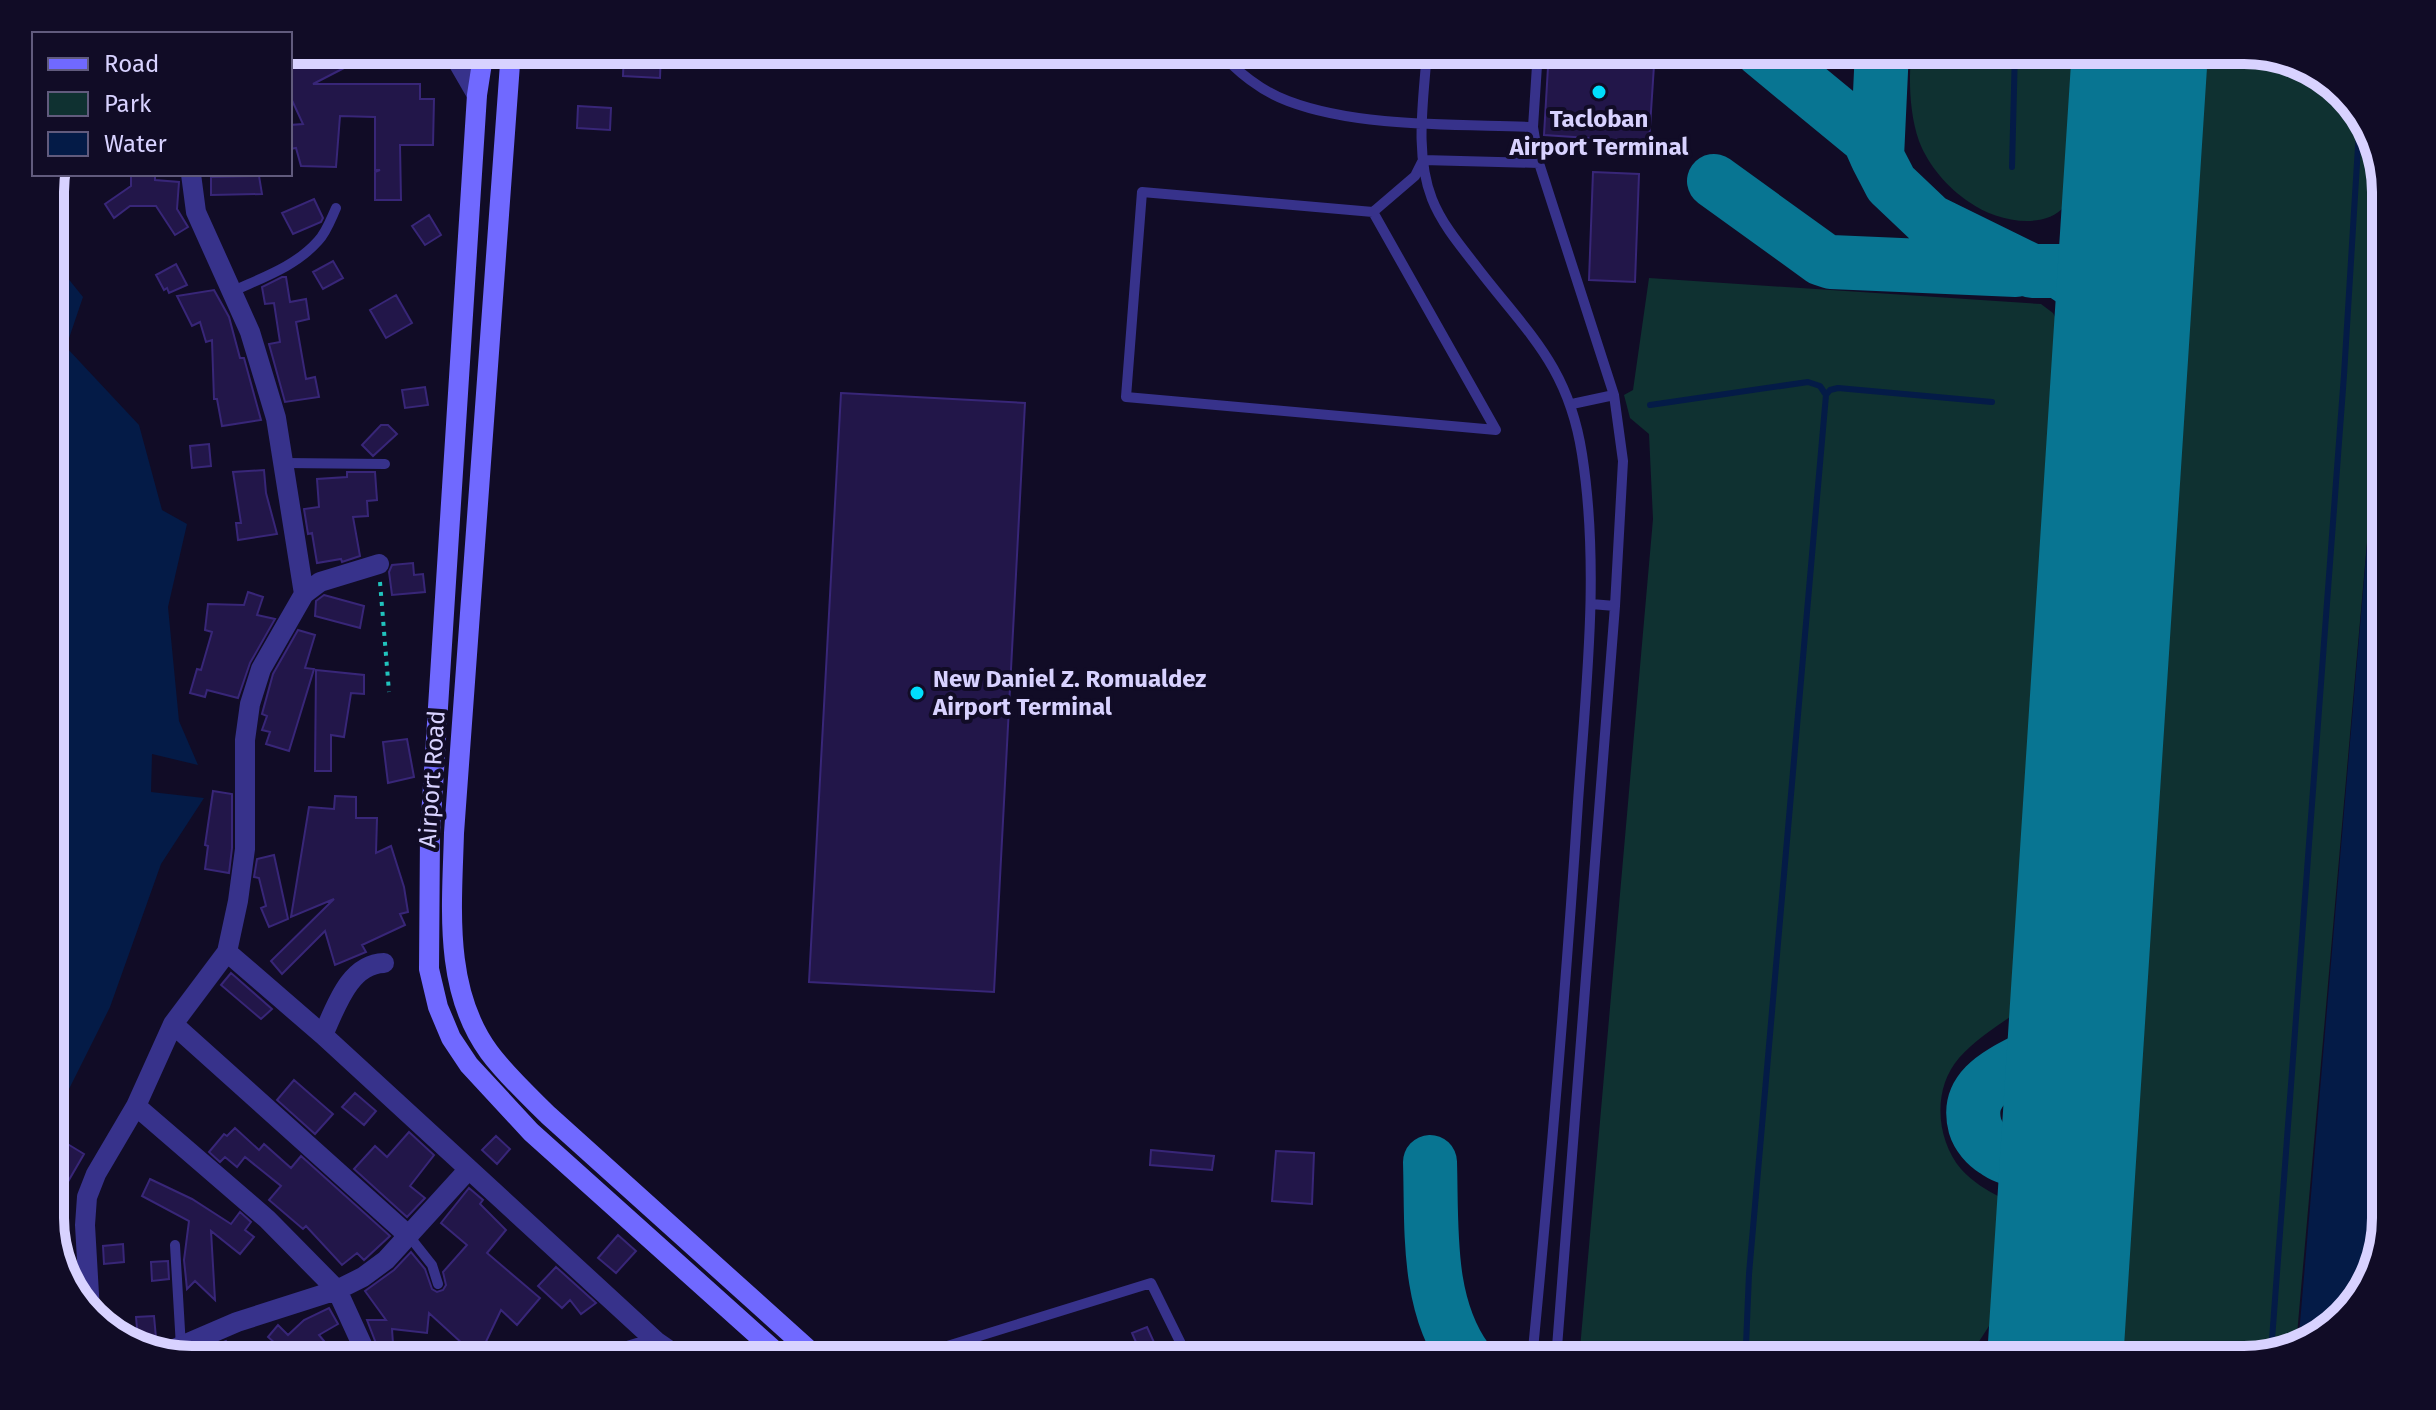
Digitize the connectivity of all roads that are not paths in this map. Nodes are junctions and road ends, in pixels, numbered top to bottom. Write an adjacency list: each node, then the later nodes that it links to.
1 (459, 64): 7 (street)
2 (482, 64): 7 (main road, Airport Road)
3 (510, 64): 8 (main road, Airport Road)
4 (1231, 64): 9 (lane)
5 (1426, 64): 9 (lane)
6 (1535, 64): 10 (lane)
7 (477, 95): 8 (main road); 35 (main road, Airport Road)
8 (506, 97): 33 (main road, Airport Road)
9 (1423, 123): 10 (lane); 11 (lane)
10 (1533, 127): 12 (lane)
11 (1423, 160): 12 (lane); 15 (lane); 18 (lane)
12 (1539, 163): 17 (lane)
13 (191, 176): 16 (street)
14 (336, 208): 16 (lane)
15 (1373, 212): 15 (lane)
16 (231, 292): 19 (street)
17 (1614, 395): 18 (lane); 24 (lane)
18 (1572, 404): 23 (lane)
19 (285, 463): 20 (lane); 22 (street)
20 (385, 464)
21 (379, 564): 22 (street)
22 (304, 594): 25 (street)
23 (1591, 604): 24 (lane); 28 (lane)
24 (1615, 606): 30 (lane)
25 (227, 952): 27 (street); 29 (street)
26 (384, 963): 29 (street)
27 (173, 1024): 31 (street); 34 (street)
28 (1563, 1034): 30 (lane); 52 (lane)
29 (323, 1035): 32 (street)
30 (1582, 1036): 53 (lane)
31 (136, 1106): 38 (street); 39 (street)
32 (468, 1170): 34 (street); 41 (street)
33 (668, 1222): 35 (main road); 40 (main road, Airport Road)
34 (409, 1236): 37 (lane); 38 (street)
35 (651, 1240): 47 (main road, Airport Road)
36 (175, 1245): 42 (lane)
37 (438, 1284)
38 (337, 1290): 43 (street); 44 (street)
39 (89, 1293)
40 (797, 1338): 48 (main road); 49 (main road, Airport Road)
41 (657, 1342): 45 (street); 46 (street)
42 (173, 1345)
43 (183, 1345)
44 (363, 1346)
45 (644, 1346)
46 (663, 1346)
47 (770, 1346)
48 (791, 1346)
49 (805, 1346)
50 (947, 1346): 51 (lane)
51 (1182, 1346)
52 (1533, 1346)
53 (1557, 1346)

